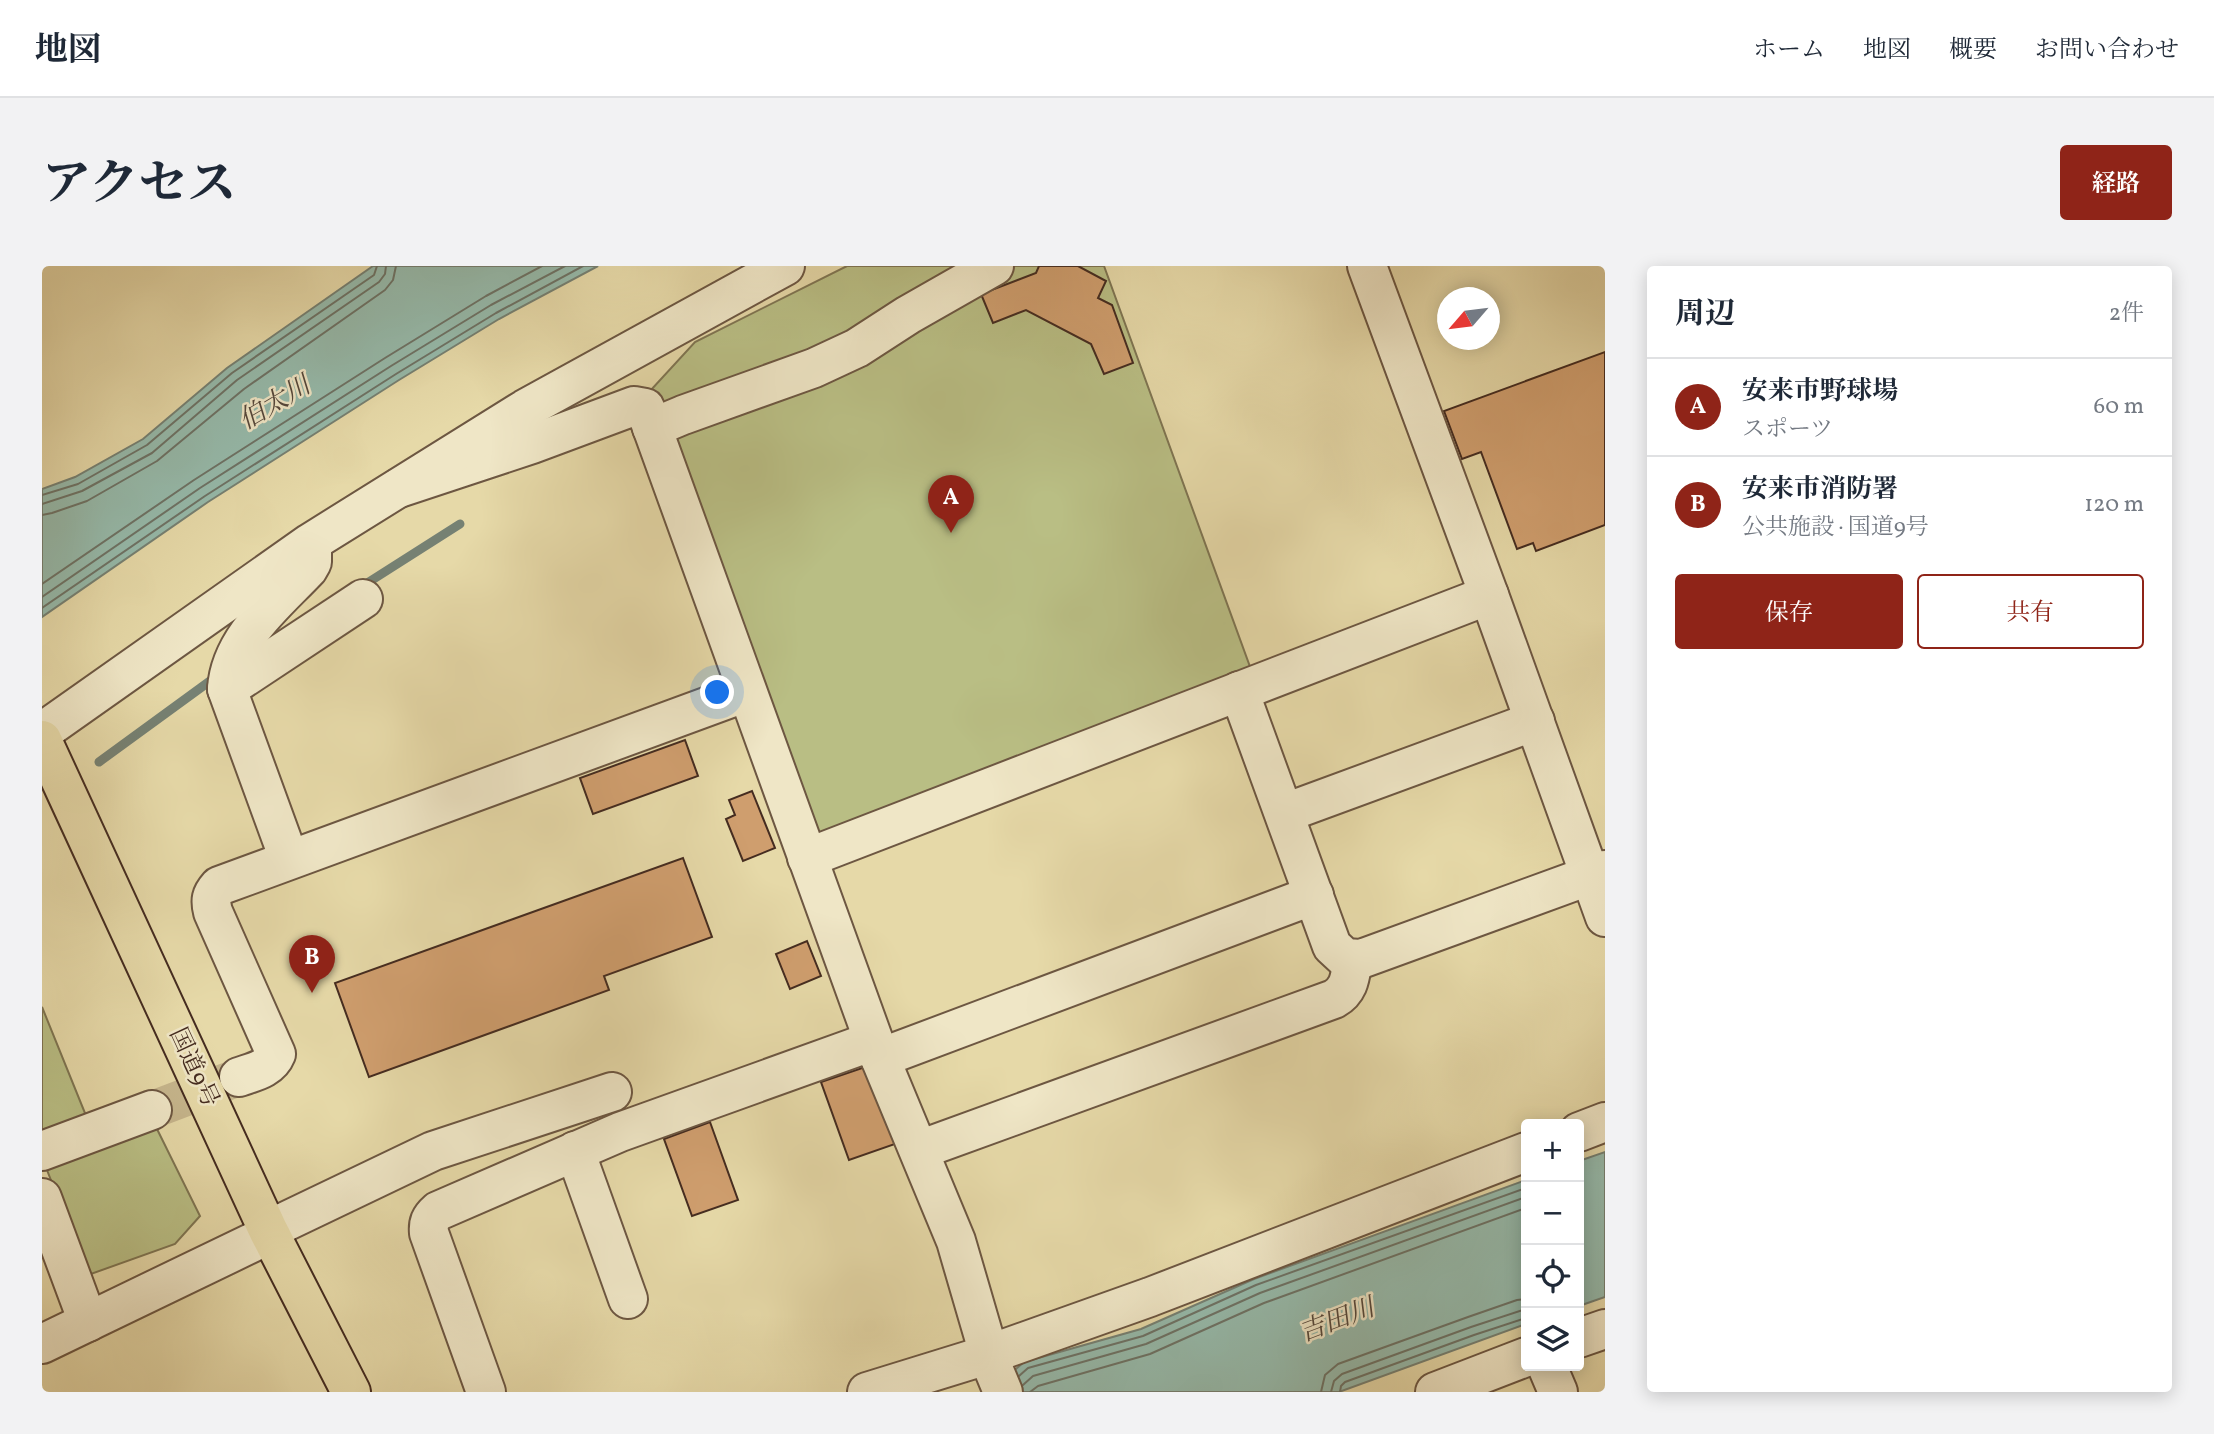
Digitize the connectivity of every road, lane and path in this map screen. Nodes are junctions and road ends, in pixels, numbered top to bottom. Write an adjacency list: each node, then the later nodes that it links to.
1 (785, 266): 5 (street)
2 (995, 266): 4 (street)
3 (1367, 266): 7 (street)
4 (652, 428): 5 (street); 11 (street)
5 (399, 488): 6 (street)
6 (310, 543): 9 (street); 13 (street)
7 (1489, 595): 10 (street); 12 (street)
8 (363, 599): 9 (street)
9 (227, 689): 17 (street)
10 (1239, 691): 15 (street); 16 (street)
11 (747, 692): 16 (street); 17 (street)
12 (1535, 721): 15 (street); 18 (street)
13 (42, 732)
14 (42, 740): 33 (highway, 国道9号)
15 (1285, 813): 19 (street)
16 (807, 858): 22 (street)
17 (289, 859): 23 (street)
18 (1597, 873): 20 (street); 21 (street)
19 (1314, 895): 21 (street); 22 (street)
20 (1605, 916)
21 (1353, 960): 28 (street)
22 (876, 1049): 28 (street); 30 (street)
23 (239, 1077)
24 (614, 1098): 33 (street)
25 (152, 1110): 29 (street)
26 (1605, 1122): 27 (street)
27 (1584, 1130)
28 (919, 1150): 40 (street)
29 (42, 1151)
30 (575, 1151): 34 (street); 43 (street)
31 (1521, 1154): 40 (street)
32 (42, 1198): 35 (street)
33 (271, 1236): 35 (street); 42 (highway, 国道9号)
34 (628, 1299)
35 (88, 1322): 38 (street)
36 (1605, 1329): 37 (street)
37 (1584, 1336)
38 (42, 1345)
39 (1521, 1359): 45 (street)
40 (995, 1371): 44 (street)
41 (1549, 1371): 46 (street)
42 (351, 1392)
43 (486, 1392)
44 (867, 1392)
45 (1435, 1392)
46 (1558, 1392)

